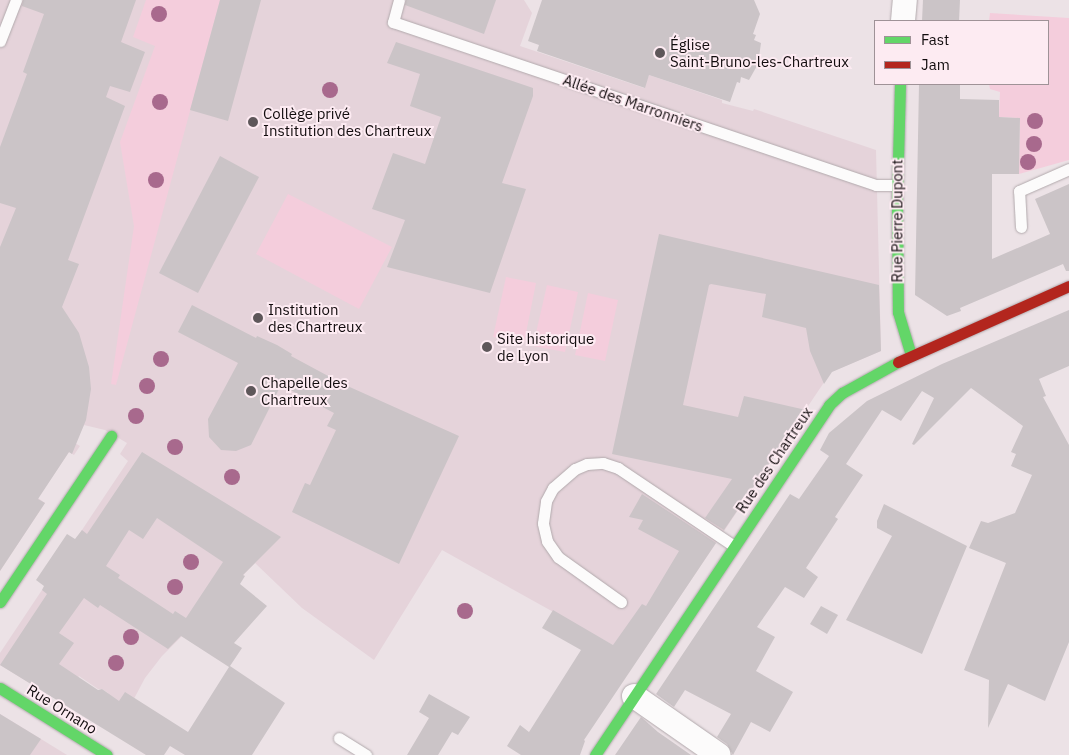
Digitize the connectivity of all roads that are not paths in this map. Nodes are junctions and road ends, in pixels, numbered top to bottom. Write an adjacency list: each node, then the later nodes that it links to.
1 (16, 0): 5 (lane)
2 (399, 0): 8 (lane, Allée des Marronniers)
3 (905, 0): 4 (street)
4 (903, 20)
5 (0, 41)
6 (900, 85): 8 (street, Rue Pierre Dupont)
7 (1069, 169): 9 (lane)
8 (897, 185): 11 (street, Rue Pierre Dupont)
9 (1021, 227)
10 (1069, 286): 11 (street, Rue des Chartreux)
11 (911, 355): 13 (street, Rue des Chartreux)
12 (111, 436): 14 (street)
13 (734, 546): 15 (lane); 17 (street, Rue des Chartreux)
14 (0, 602)
15 (621, 602)
16 (0, 688): 19 (street, Rue Ornano)
17 (634, 696): 21 (street, Rue des Chartreux); 22 (street)
18 (339, 738): 20 (lane)
19 (108, 755)
20 (366, 755)
21 (594, 755)
22 (719, 755)

